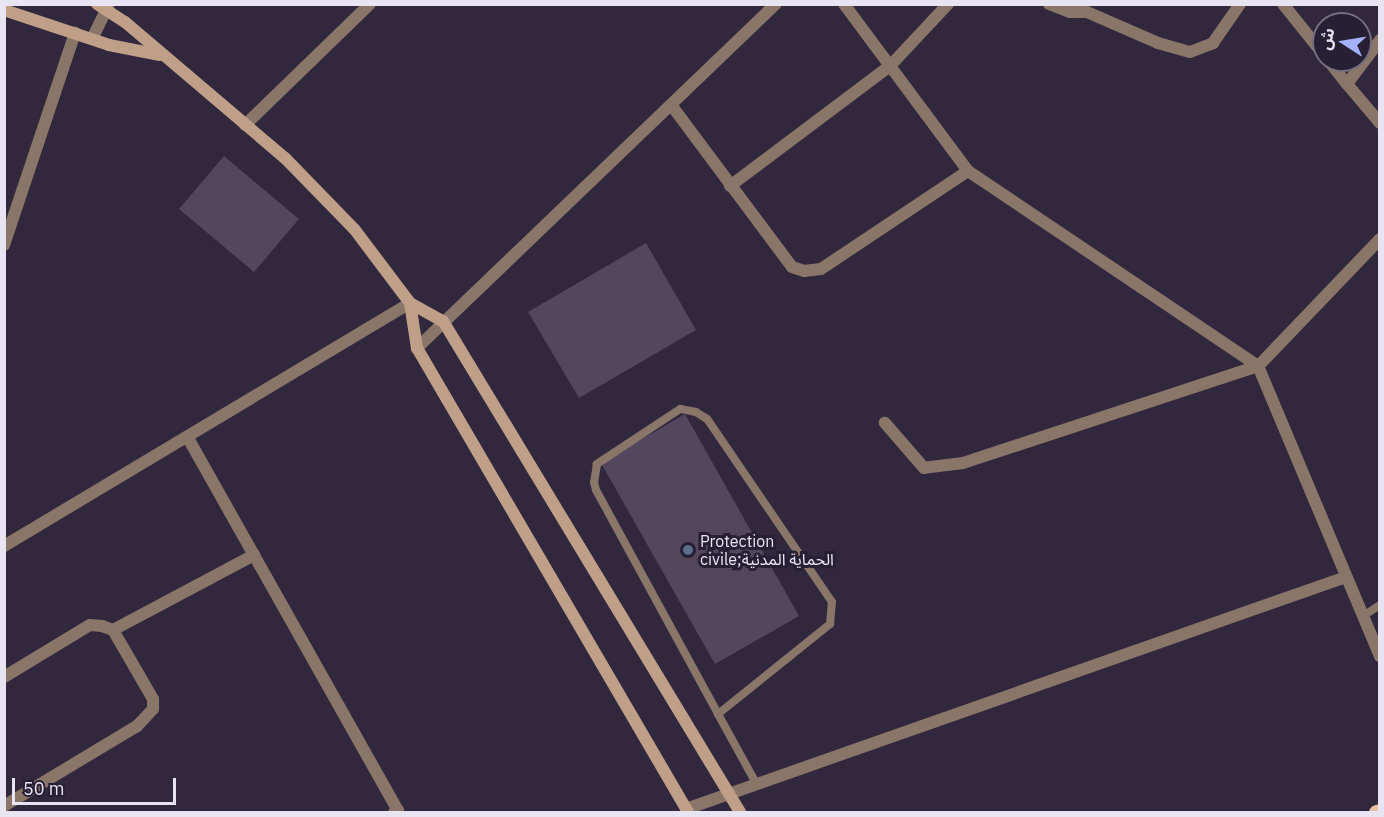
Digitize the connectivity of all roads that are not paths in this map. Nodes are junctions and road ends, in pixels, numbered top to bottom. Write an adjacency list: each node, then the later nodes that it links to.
1 (370, 4): 20 (street)
2 (776, 4): 18 (street)
3 (844, 4): 15 (street)
4 (948, 4): 15 (street)
5 (1049, 4): 6 (street)
6 (1240, 4)
7 (1283, 4): 12 (street)
8 (104, 6): 11 (street); 14 (street)
9 (4, 10): 10 (street)
10 (75, 33): 11 (street); 24 (street)
11 (92, 39): 14 (street)
12 (1312, 40)
13 (1380, 40): 17 (street)
14 (160, 55): 20 (street)
15 (890, 66): 21 (street); 22 (street)
16 (1338, 72): 17 (street)
17 (1347, 84): 19 (street)
18 (672, 106): 22 (street); 26 (street)
19 (1380, 123)
20 (245, 125): 25 (street)
21 (968, 171): 22 (street); 28 (street)
22 (730, 186)
23 (1380, 239): 28 (street)
24 (4, 245)
25 (410, 303): 26 (street); 27 (street); 30 (street)
26 (443, 321): 27 (street); 41 (street)
27 (417, 348): 43 (street)
28 (1258, 366): 29 (street); 33 (street)
29 (885, 423)
30 (188, 438): 31 (street); 32 (street)
31 (4, 546)
32 (254, 555): 36 (street); 44 (street)
33 (1346, 577): 35 (street); 40 (street)
34 (1380, 604): 35 (lane)
35 (1363, 616): 37 (street)
36 (113, 630): 38 (street); 42 (street)
37 (1380, 656)
38 (4, 677)
39 (718, 714): 39 (lane); 40 (lane)
40 (756, 783): 41 (street)
41 (729, 793): 43 (street); 45 (street)
42 (4, 806)
43 (687, 811)
44 (394, 813)
45 (740, 813)

